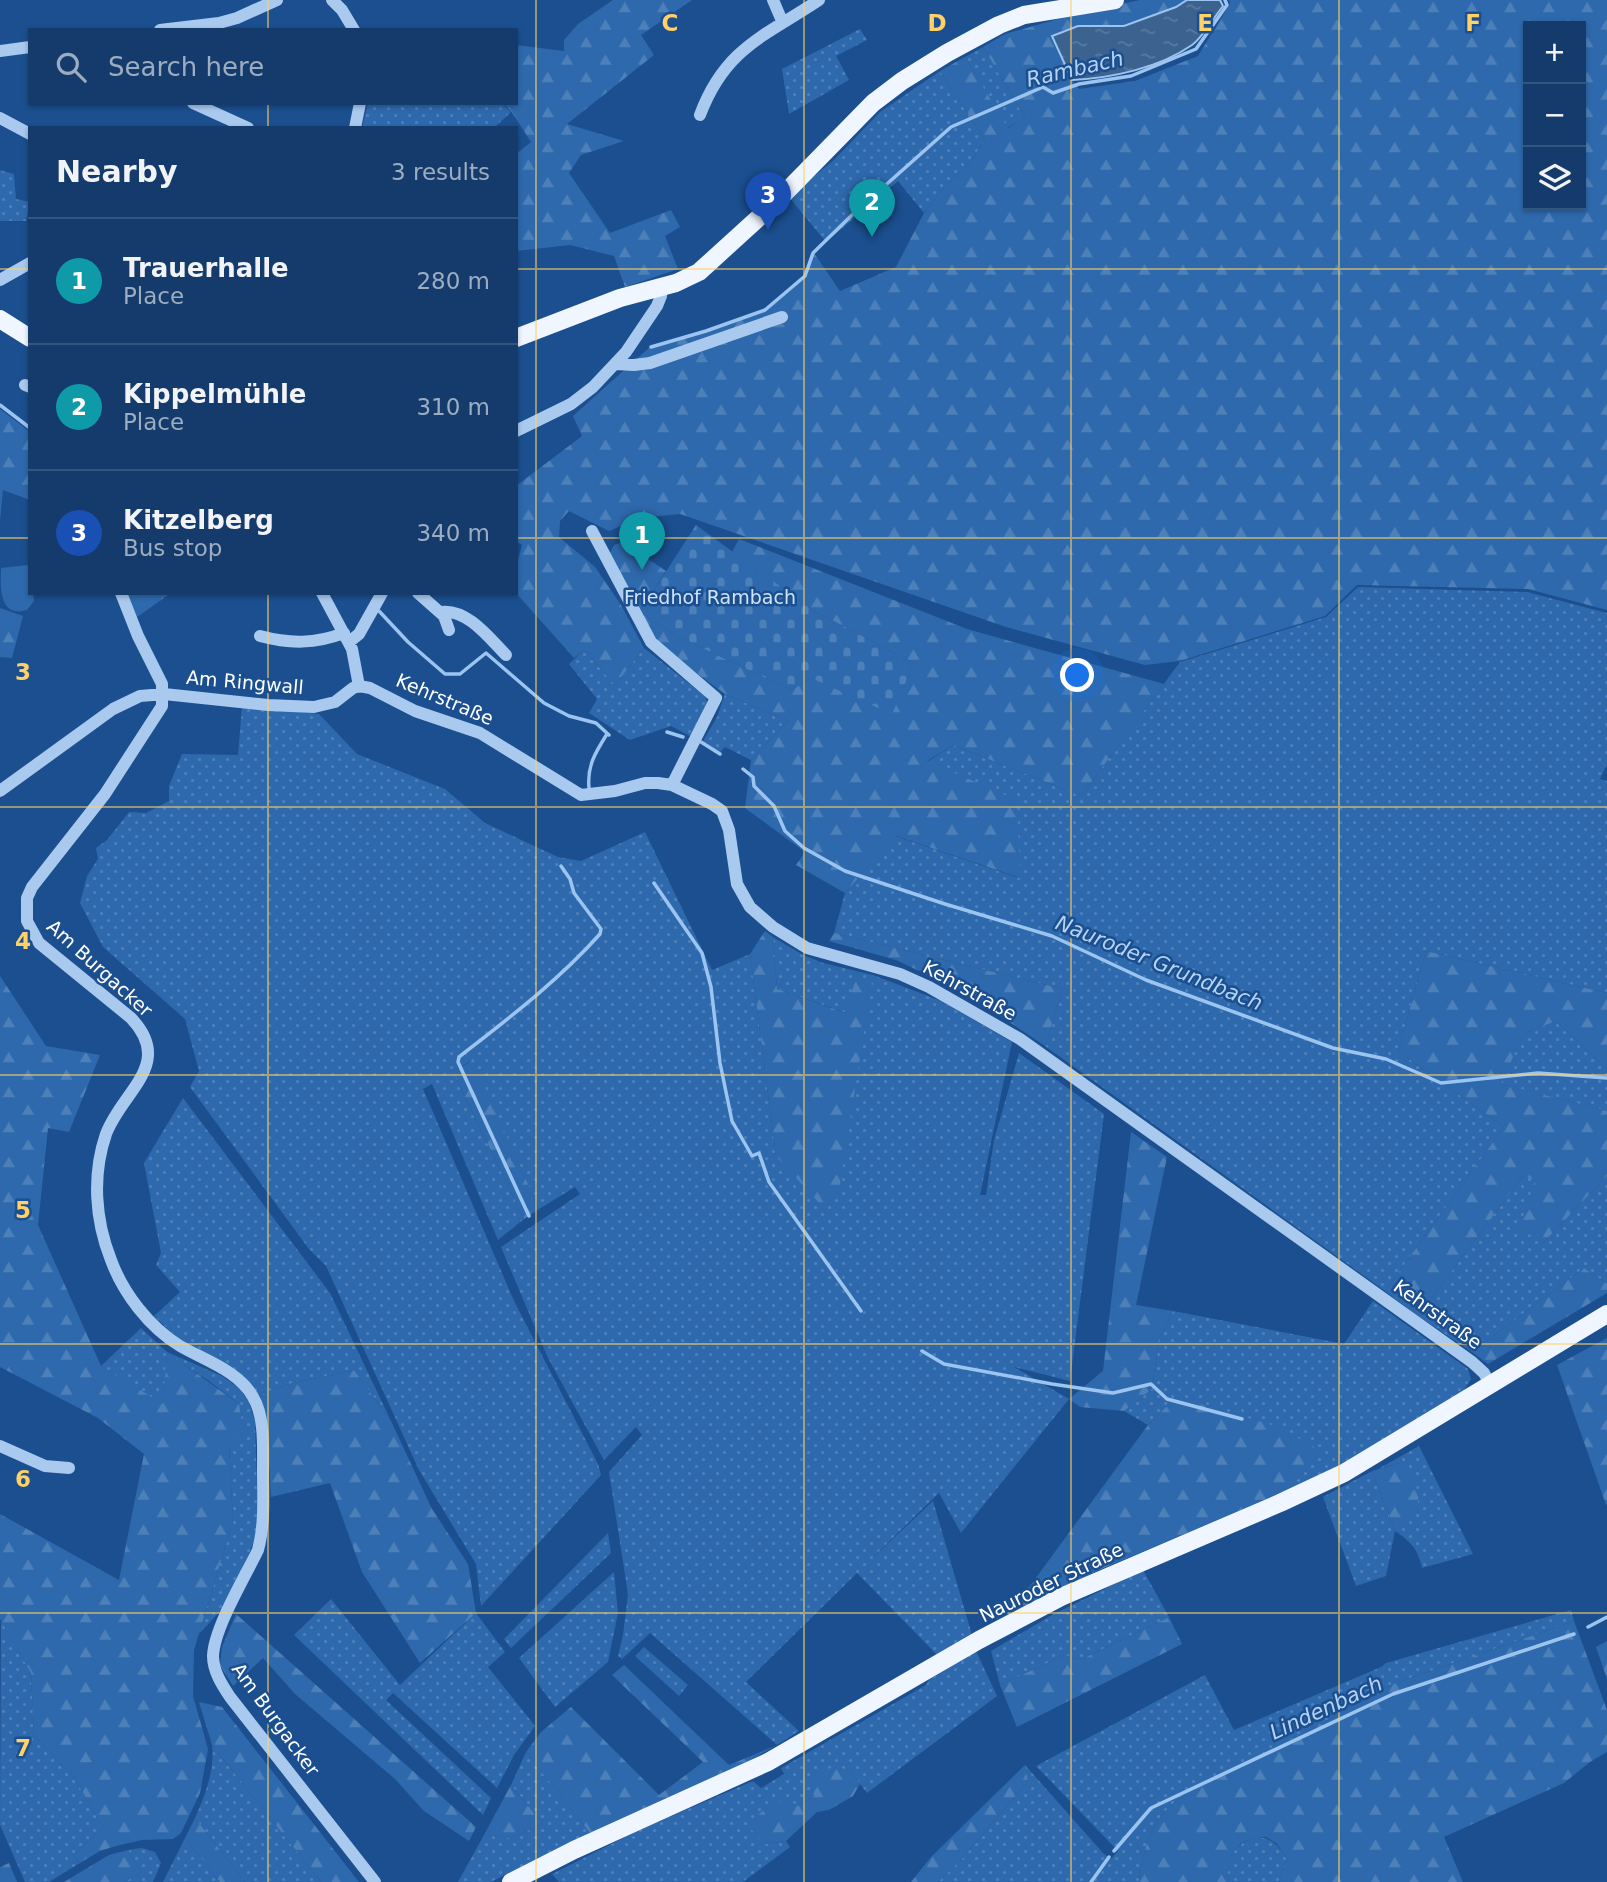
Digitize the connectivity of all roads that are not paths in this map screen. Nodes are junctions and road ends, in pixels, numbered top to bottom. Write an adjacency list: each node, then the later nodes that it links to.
1 (277, 0): 7 (street)
2 (332, 0): 8 (street)
3 (773, 0): 6 (street)
4 (819, 0): 6 (street)
5 (1115, 0): 20 (main road)
6 (782, 21): 13 (street)
7 (184, 28)
8 (353, 28)
9 (28, 47): 10 (street)
10 (0, 51)
11 (197, 105): 15 (street)
12 (360, 105): 16 (street)
13 (700, 115)
14 (0, 118): 17 (street)
15 (244, 126)
16 (355, 126)
17 (28, 133)
18 (28, 263): 19 (street)
19 (0, 280)
20 (661, 287): 24 (main road); 25 (street)
21 (782, 317): 25 (street)
22 (0, 319): 23 (main road)
23 (28, 337)
24 (518, 337)
25 (616, 364): 26 (street)
26 (518, 430)
27 (592, 531): 39 (street)
28 (122, 595): 38 (street)
29 (323, 595): 35 (street)
30 (381, 595): 35 (street)
31 (420, 595): 32 (street)
32 (441, 612): 33 (street); 36 (street)
33 (449, 630)
34 (260, 636): 35 (street)
35 (347, 637): 37 (street)
36 (506, 655)
37 (359, 686): 38 (street, Am Ringwall); 39 (street, Kehrstraße)
38 (164, 694): 40 (street, Am Ringwall); 45 (street, Am Burgacker)
39 (672, 785): 42 (street, Kehrstraße)
40 (0, 791)
41 (1607, 1314): 42 (main road, Nauroder Straße)
42 (1490, 1384): 46 (main road, Nauroder Straße)
43 (0, 1446): 44 (street)
44 (69, 1468)
45 (375, 1882)
46 (511, 1882)

